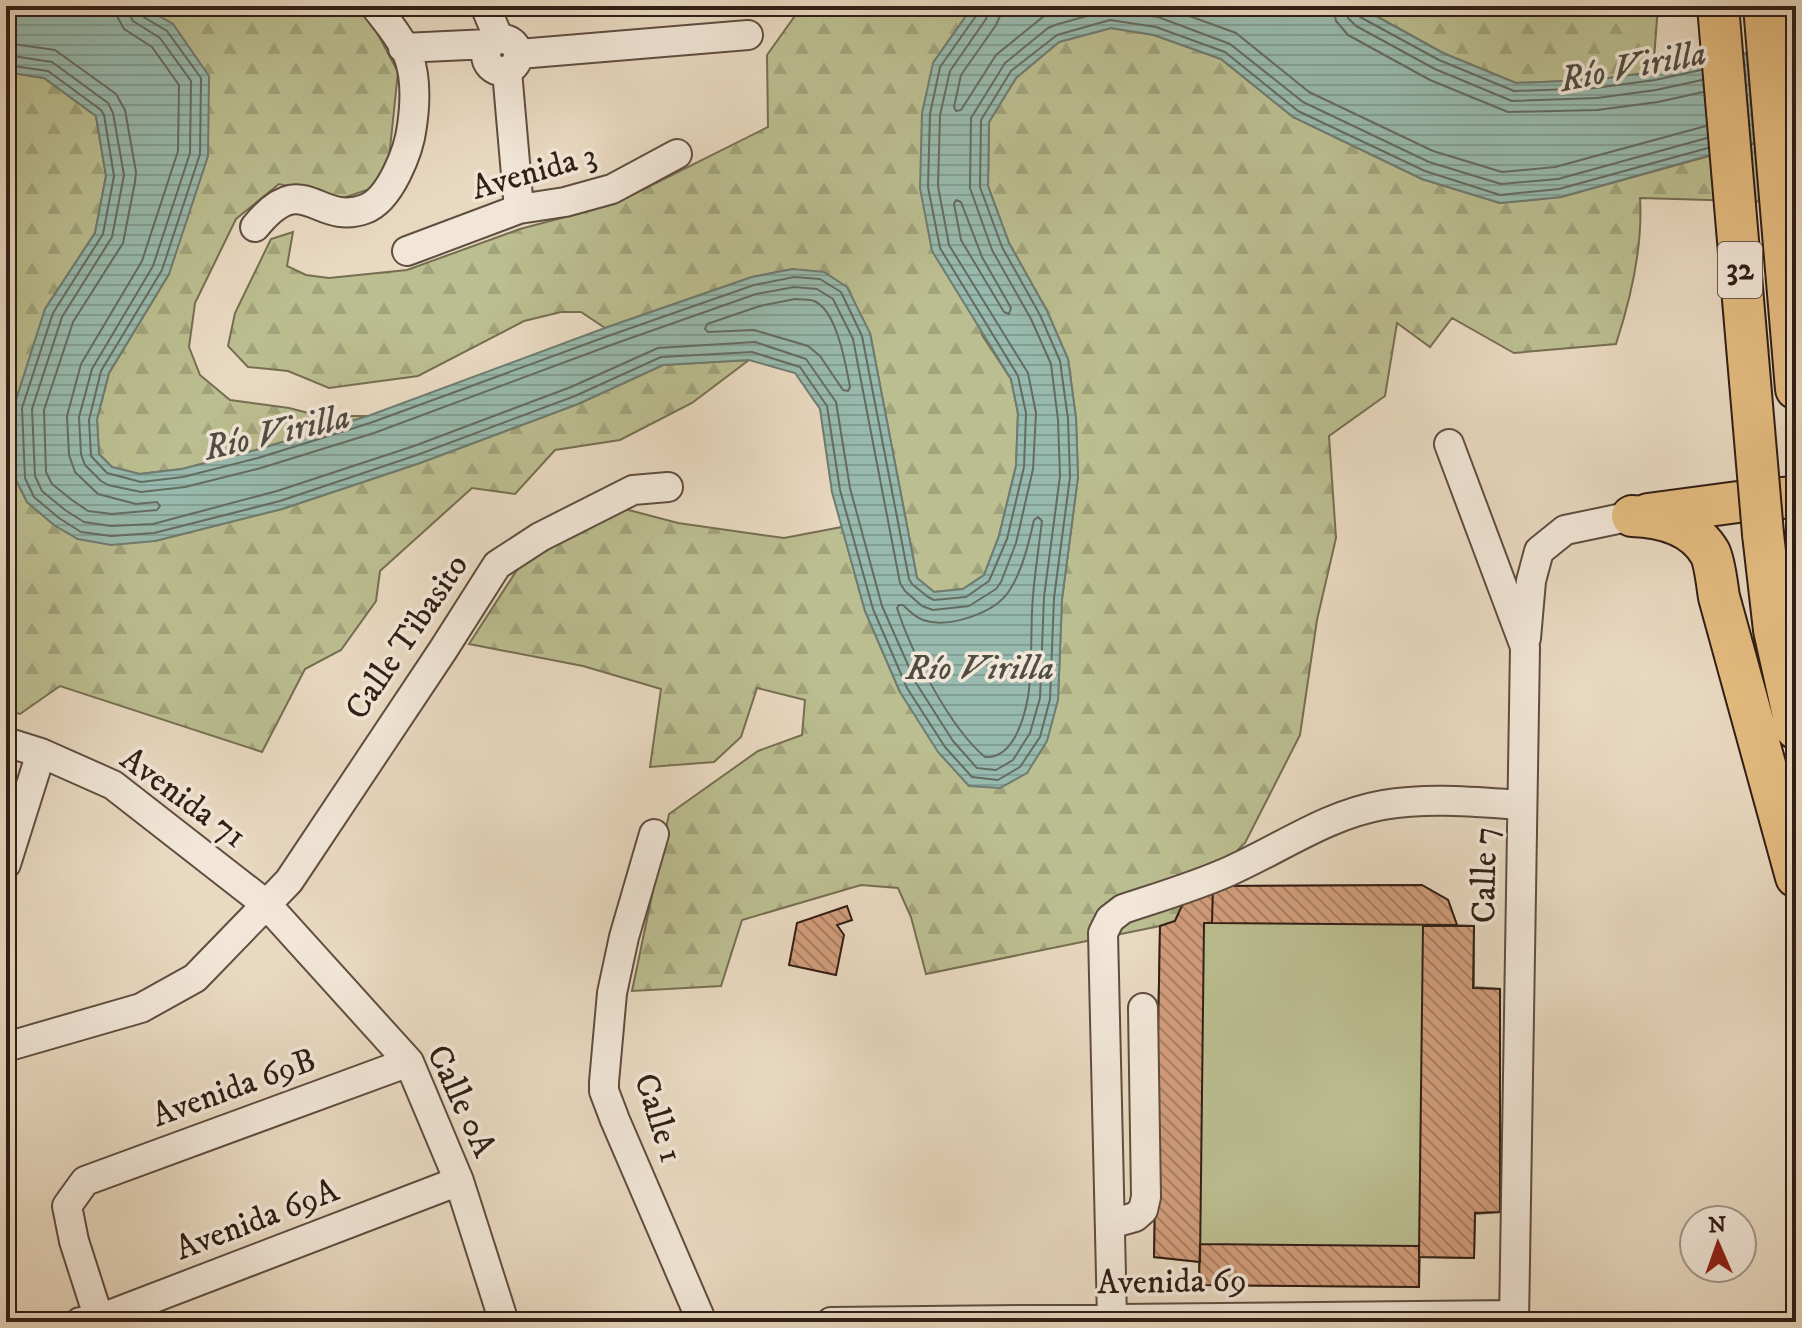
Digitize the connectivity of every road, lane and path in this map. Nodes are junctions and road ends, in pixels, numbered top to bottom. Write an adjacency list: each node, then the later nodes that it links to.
1 (375, 6): 7 (street)
2 (485, 6): 6 (street)
3 (1718, 6): 15 (highway, 32, bridge)
4 (1764, 6): 12 (highway, 32)
5 (748, 35): 6 (street)
6 (501, 54): 7 (street); 9 (street)
7 (407, 58): 10 (street)
8 (677, 154): 9 (street, Avenida 3)
9 (519, 209): 11 (street, Avenida 3)
10 (255, 227)
11 (407, 251)
12 (1796, 389)
13 (1449, 444): 18 (street, Calle 7)
14 (668, 487): 26 (street, Calle Tibasito)
15 (1776, 510): 16 (highway); 17 (highway); 19 (highway, 32)
16 (1632, 516): 17 (highway); 18 (street)
17 (1710, 553): 25 (highway)
18 (1525, 647): 22 (street, Calle 7)
19 (1796, 729)
20 (6, 742): 21 (street, Avenida 71)
21 (41, 753): 24 (street); 26 (street, Avenida 71)
22 (1522, 805): 31 (street); 33 (street, Calle 7)
23 (654, 834): 38 (street, Calle 1)
24 (6, 864)
25 (1796, 877)
26 (267, 905): 28 (street, Calle Tibasito); 29 (street, Calle 0A)
27 (1143, 1008): 31 (street)
28 (6, 1047)
29 (409, 1062): 30 (street, Calle 0A); 34 (street, Avenida 69B)
30 (459, 1181): 34 (street, Avenida 69A); 37 (street, Calle 0A)
31 (1110, 1224): 32 (street)
32 (1112, 1319): 33 (street, Avenida 69); 36 (street, Avenida 69)
33 (1514, 1319)
34 (90, 1320)
35 (966, 1321): 36 (street, Avenida 69); 39 (street, Avenida 69)
36 (1028, 1321)
37 (504, 1322)
38 (702, 1322)
39 (831, 1322)

